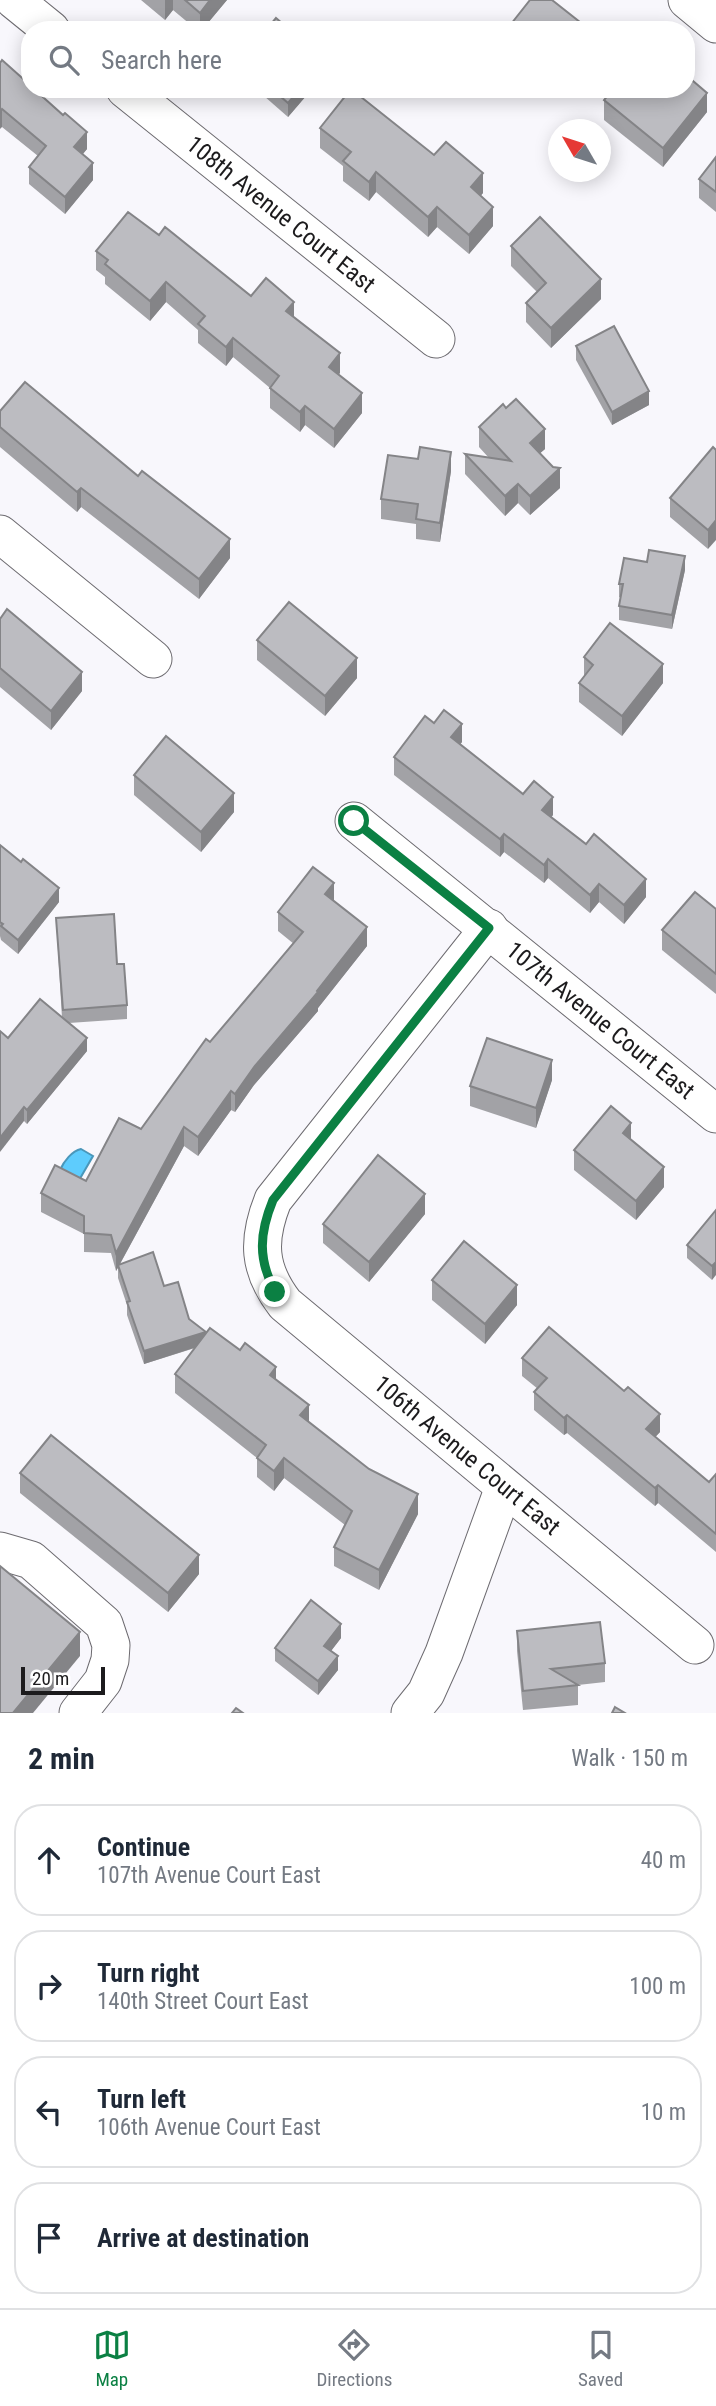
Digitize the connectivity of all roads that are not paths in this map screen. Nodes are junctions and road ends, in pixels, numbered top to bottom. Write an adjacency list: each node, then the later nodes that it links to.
1 (14, 0): 3 (street)
2 (687, 0): 4 (street)
3 (40, 21)
4 (716, 24)
5 (136, 98): 6 (street, 108th Avenue Court East)
6 (436, 340)
7 (0, 534): 8 (street)
8 (153, 659)
9 (354, 821): 10 (street, 107th Avenue Court East)
10 (489, 928): 11 (street, 107th Avenue Court East); 12 (street, 106th Avenue Court East)
11 (716, 1114)
12 (504, 1487): 14 (street, 106th Avenue Court East); 16 (street)
13 (16, 1556): 15 (street)
14 (695, 1645)
15 (78, 1713)
16 (410, 1713)

